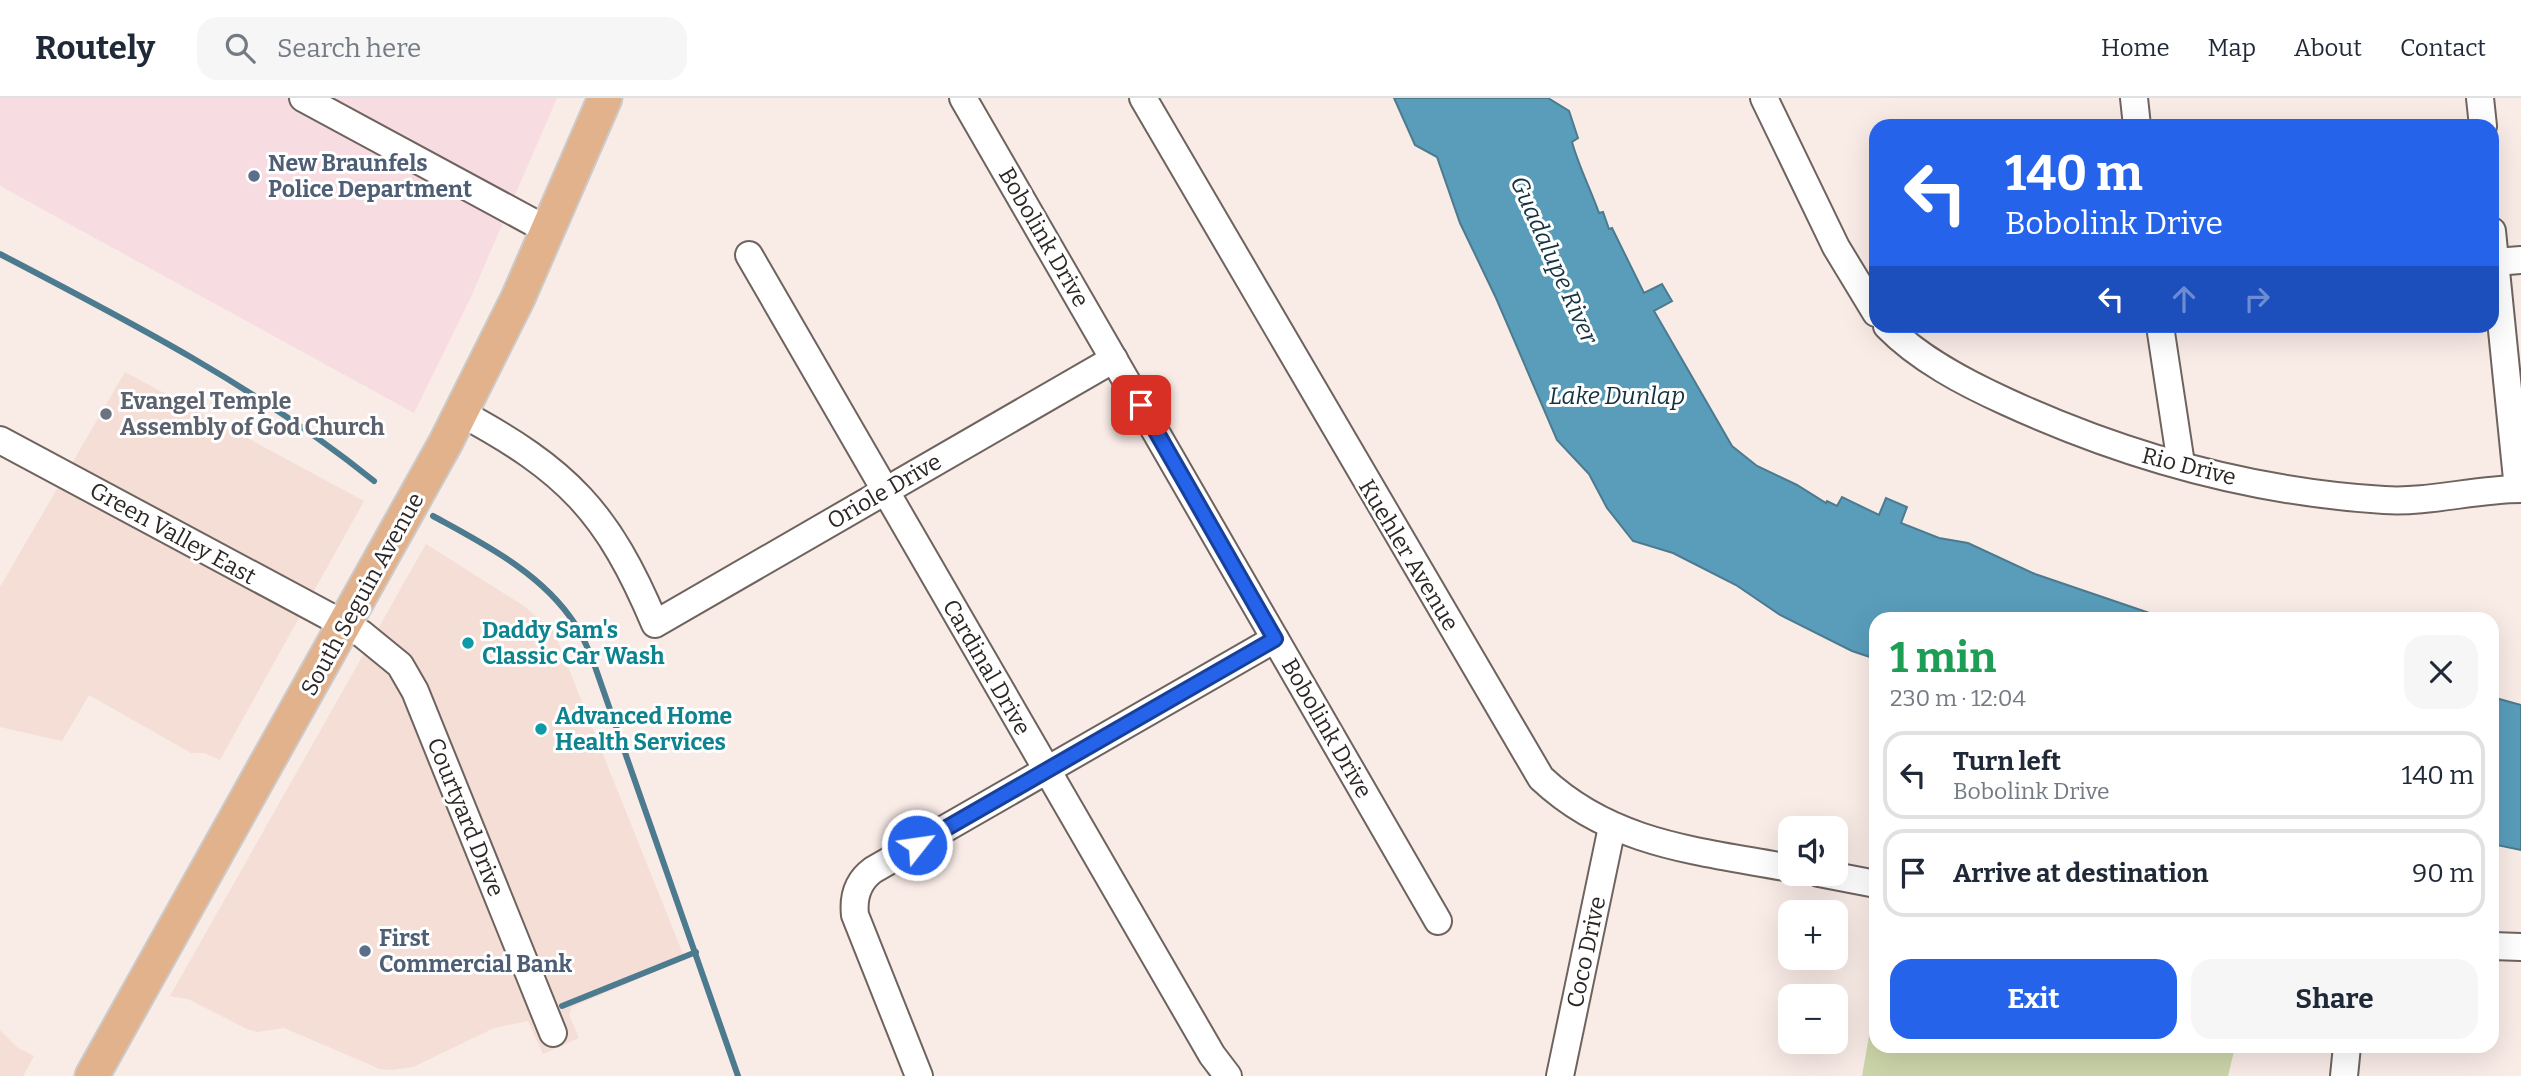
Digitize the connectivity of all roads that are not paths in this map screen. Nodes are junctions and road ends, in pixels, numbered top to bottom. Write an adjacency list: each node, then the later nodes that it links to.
1 (303, 98): 10 (street)
2 (605, 98): 10 (main road, South Seguin Avenue)
3 (963, 98): 18 (street, Bobolink Drive)
4 (1143, 98): 27 (street, Kuehler Avenue)
5 (1764, 98): 14 (street)
6 (2134, 98): 8 (street)
7 (2480, 98): 9 (street)
8 (2136, 119)
9 (2482, 119)
10 (549, 231): 19 (main road, South Seguin Avenue)
11 (748, 256): 23 (street, Cardinal Drive)
12 (2521, 260): 13 (street)
13 (2499, 262)
14 (1869, 296)
15 (2499, 298): 22 (street)
16 (1896, 333): 21 (street, Rio Drive)
17 (2161, 333): 21 (street)
18 (1114, 359): 23 (street, Oriole Drive); 25 (street, Bobolink Drive)
19 (461, 413): 23 (street, Oriole Drive); 24 (main road, South Seguin Avenue)
20 (0, 440): 24 (street, Green Valley East)
21 (2181, 464): 22 (street, Rio Drive)
22 (2520, 489)
23 (885, 491): 26 (street, Cardinal Drive)
24 (345, 625): 34 (street, Courtyard Drive); 36 (main road, South Seguin Avenue)
25 (1275, 639): 26 (street); 31 (street, Bobolink Drive)
26 (1047, 771): 37 (street); 38 (street, Cardinal Drive)
27 (1612, 827): 28 (street, Kuehler Avenue); 39 (street, Coco Drive)
28 (1778, 866)
29 (1848, 879): 30 (street)
30 (1869, 883)
31 (1438, 921)
32 (2499, 946): 33 (street)
33 (2521, 947)
34 (553, 1034)
35 (2346, 1053): 40 (street)
36 (92, 1076)
37 (919, 1076)
38 (1228, 1076)
39 (1560, 1076)
40 (2344, 1076)

